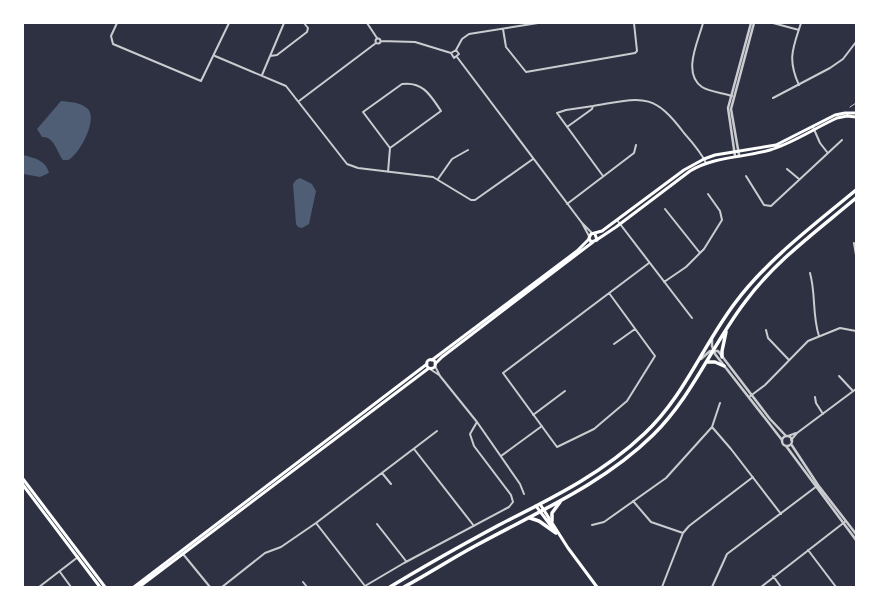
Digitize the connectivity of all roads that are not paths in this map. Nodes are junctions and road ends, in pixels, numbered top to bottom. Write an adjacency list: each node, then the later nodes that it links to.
1 (117, 23): 21 (street)
2 (229, 23): 21 (street)
3 (284, 23): 22 (street)
4 (304, 23): 22 (street)
5 (367, 23): 15 (street)
6 (538, 23): 13 (street)
7 (634, 23): 13 (street)
8 (703, 23): 26 (street)
9 (751, 23): 26 (street)
10 (754, 23): 26 (street)
11 (773, 23): 14 (street)
12 (801, 23): 14 (street)
13 (503, 29): 19 (street)
14 (799, 30): 25 (street)
15 (377, 38): 16 (street); 18 (street)
16 (381, 41): 18 (street); 20 (street)
17 (856, 42): 25 (street)
18 (376, 43): 28 (street)
19 (456, 50): 20 (street); 23 (street)
20 (451, 53): 23 (street)
21 (215, 56): 24 (street)
22 (270, 56): 24 (street)
23 (457, 57): 45 (street)
24 (262, 76): 28 (street)
25 (799, 85): 27 (street)
26 (732, 96): 40 (street)
27 (773, 98)
28 (299, 101): 48 (street)
29 (856, 103): 31 (lane)
30 (593, 106): 34 (street); 34 (street); 44 (street)
31 (850, 107)
32 (856, 113): 35 (main road)
33 (856, 117): 35 (main road)
34 (567, 127): 49 (street)
35 (813, 128): 40 (main road); 41 (street); 42 (main road)
36 (842, 140): 41 (street)
37 (636, 146): 49 (street)
38 (390, 148): 38 (street); 48 (street)
39 (468, 150): 51 (street)
40 (736, 151): 42 (street); 43 (street); 44 (main road)
41 (827, 152): 52 (street)
42 (739, 155): 43 (main road)
43 (735, 156): 46 (main road)
44 (704, 158): 46 (street); 58 (main road)
45 (533, 159): 51 (street); 56 (street)
46 (706, 163): 60 (main road)
47 (787, 169): 52 (street)
48 (388, 172): 51 (street)
49 (604, 176): 56 (street)
50 (746, 176): 52 (street)
51 (438, 179)
52 (799, 179)
53 (856, 190): 79 (highway)
54 (708, 194): 66 (street)
55 (856, 198): 74 (highway)
56 (567, 204): 59 (street)
57 (665, 209): 66 (street)
58 (617, 220): 60 (street); 61 (main road)
59 (582, 223): 61 (street); 62 (street)
60 (620, 224): 63 (main road); 68 (street)
61 (594, 234): 62 (main road); 63 (main road)
62 (589, 237): 64 (main road); 83 (main road)
63 (597, 239): 64 (main road)
64 (593, 242): 88 (main road)
65 (854, 243): 67 (street)
66 (700, 254): 70 (street)
67 (856, 255)
68 (649, 263): 70 (street); 71 (street)
69 (810, 273): 78 (street)
70 (664, 283): 72 (street)
71 (609, 293): 75 (street); 100 (street)
72 (692, 318)
73 (856, 326): 77 (street)
74 (728, 327): 81 (highway); 82 (highway)
75 (635, 329): 80 (street); 102 (street)
76 (766, 330): 85 (street)
77 (856, 331): 78 (street)
78 (819, 336): 85 (street)
79 (712, 338): 81 (street); 84 (highway)
80 (614, 344)
81 (715, 351): 82 (street); 84 (street); 86 (highway); 89 (street)
82 (722, 356): 96 (street)
83 (432, 360): 87 (main road); 88 (main road)
84 (698, 361): 121 (highway)
85 (789, 361): 96 (street)
86 (706, 362): 89 (highway); 119 (highway)
87 (427, 364): 90 (main road); 137 (main road)
88 (435, 365): 90 (main road); 91 (street)
89 (724, 366): 96 (street)
90 (429, 368): 91 (street); 137 (main road)
91 (440, 376): 101 (street)
92 (839, 376): 95 (street)
93 (856, 389): 95 (street)
94 (565, 391): 100 (street)
95 (853, 391): 99 (street)
96 (750, 396): 106 (street); 107 (street)
97 (815, 397): 99 (street)
98 (720, 403): 103 (street)
99 (823, 414): 105 (street)
100 (533, 415): 102 (street)
101 (477, 422): 111 (street); 130 (street)
102 (542, 426): 111 (street)
103 (712, 427): 113 (street); 120 (street)
104 (437, 431): 110 (street)
105 (797, 433): 106 (street); 108 (street)
106 (787, 436): 107 (street); 108 (street)
107 (782, 440): 109 (street)
108 (791, 442): 109 (street); 117 (street)
109 (786, 446): 117 (street)
110 (414, 449): 112 (street); 130 (street)
111 (500, 456): 118 (street)
112 (382, 473): 115 (street); 127 (street)
113 (753, 477): 123 (street); 132 (street)
114 (23, 479): 116 (main road)
115 (391, 484)
116 (24, 485): 138 (main road)
117 (817, 486): 123 (street); 126 (street)
118 (524, 494)
119 (562, 500): 122 (highway); 125 (highway)
120 (633, 501): 129 (street); 132 (street)
121 (538, 505): 122 (main road); 153 (highway)
122 (542, 511): 124 (highway); 125 (main road); 131 (main road)
123 (781, 514): 157 (street)
124 (529, 518): 131 (highway); 154 (highway)
125 (552, 522): 134 (main road)
126 (845, 522): 133 (street); 135 (street); 136 (street)
127 (316, 523): 143 (street); 151 (street)
128 (377, 524): 139 (street)
129 (592, 525)
130 (474, 526): 139 (street)
131 (556, 533): 134 (main road)
132 (683, 533): 156 (street)
133 (856, 534)
134 (560, 538): 155 (main road)
135 (856, 540)
136 (808, 550): 141 (street); 160 (street)
137 (182, 552): 148 (main road); 149 (main road); 150 (street)
138 (79, 556): 140 (street); 146 (main road); 147 (main road)
139 (406, 562): 143 (street)
140 (59, 572): 144 (street); 145 (street)
141 (774, 576): 158 (street); 159 (street)
142 (303, 582): 152 (street)
143 (364, 586)
144 (39, 587)
145 (71, 587)
146 (100, 587)
147 (105, 587)
148 (134, 587)
149 (139, 587)
150 (210, 587)
151 (222, 587)
152 (307, 587)
153 (390, 587)
154 (404, 587)
155 (598, 587)
156 (662, 587)
157 (712, 587)
158 (761, 587)
159 (781, 587)
160 (836, 587)

